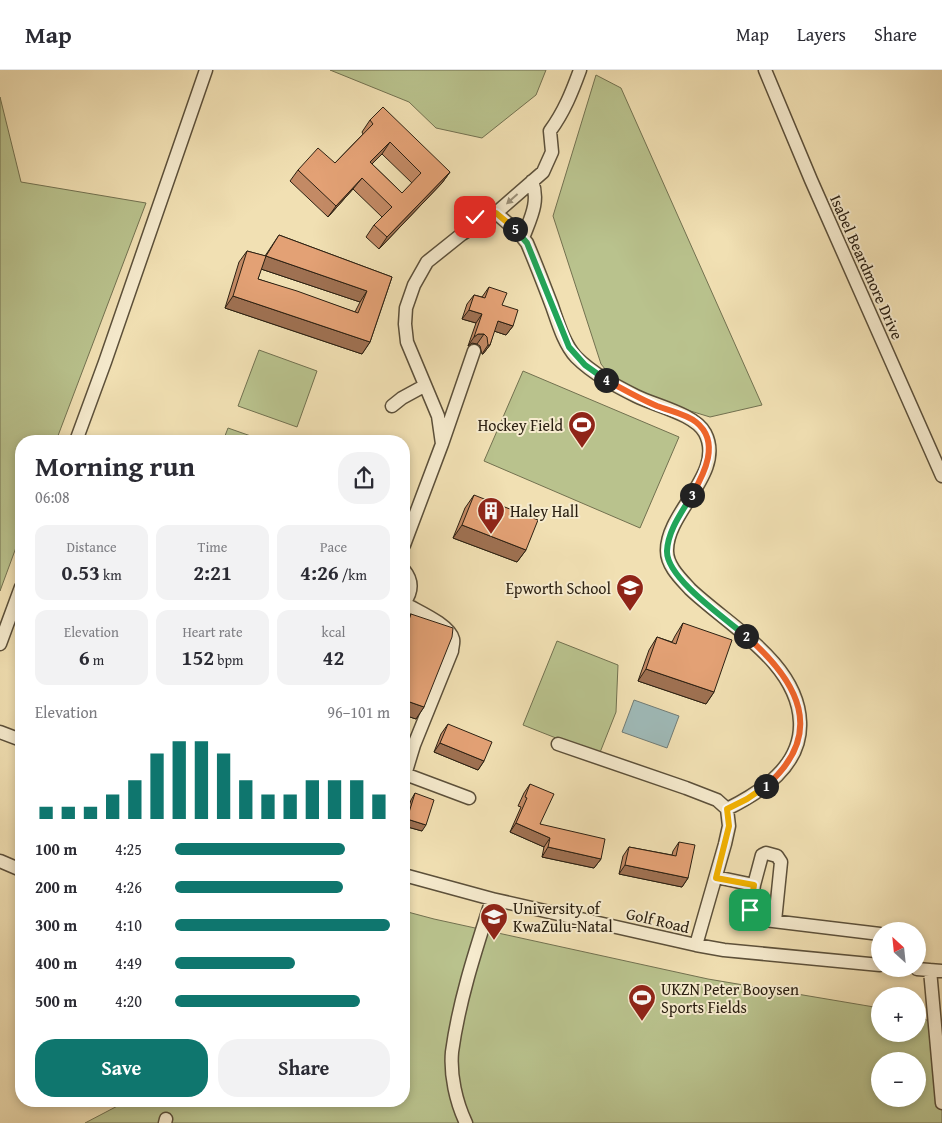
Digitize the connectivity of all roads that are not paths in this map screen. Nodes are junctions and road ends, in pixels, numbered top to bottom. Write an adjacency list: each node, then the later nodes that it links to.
1 (206, 70): 12 (street)
2 (580, 70): 4 (street)
3 (765, 70): 14 (street, Isabel Beardmore Drive)
4 (532, 181): 6 (street, one-way to 6); 8 (street)
5 (465, 207): 7 (street)
6 (496, 213): 7 (street); 8 (street)
7 (482, 222): 10 (street)
8 (523, 238): 25 (street)
9 (474, 351): 13 (street)
10 (424, 386): 11 (street); 13 (street)
11 (392, 406)
12 (78, 435)
13 (442, 444): 15 (street)
14 (942, 476)
15 (410, 529)
16 (15, 603): 18 (street)
17 (410, 606): 21 (street)
18 (0, 644)
19 (0, 732): 20 (street)
20 (15, 738)
21 (410, 741)
22 (558, 744): 25 (street)
23 (410, 778): 24 (street)
24 (469, 798)
25 (727, 809): 29 (street)
26 (0, 862): 27 (street)
27 (15, 868)
28 (410, 877): 31 (street, Golf Road)
29 (716, 878): 30 (street); 34 (street)
30 (754, 885): 32 (street); 32 (street)
31 (492, 899): 34 (street, Golf Road); 38 (street)
32 (775, 921): 33 (street)
33 (871, 933)
34 (696, 945): 35 (street, Golf Road)
35 (871, 964)
36 (930, 970): 37 (street)
37 (942, 1103)
38 (466, 1123)

